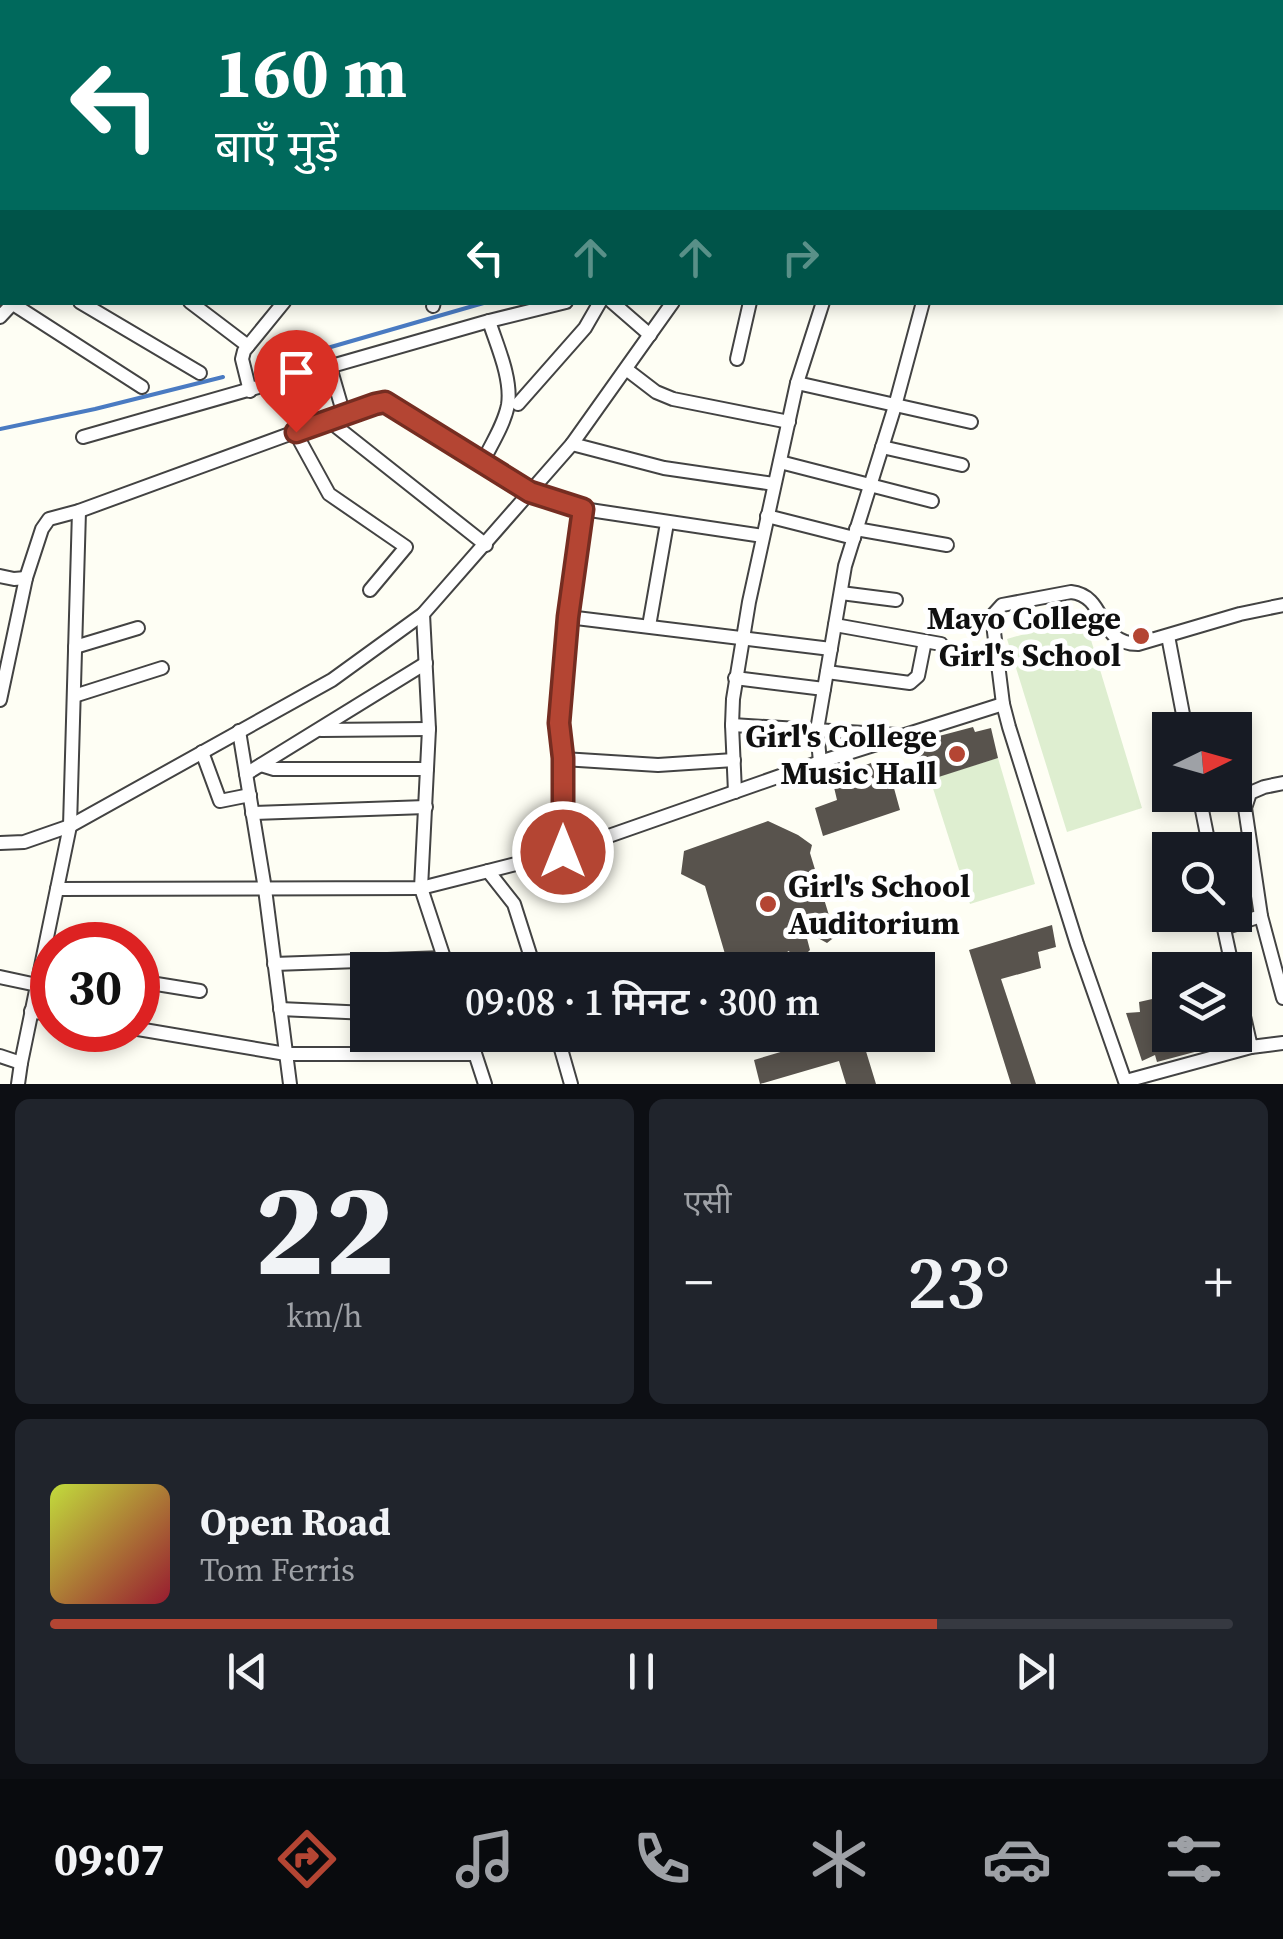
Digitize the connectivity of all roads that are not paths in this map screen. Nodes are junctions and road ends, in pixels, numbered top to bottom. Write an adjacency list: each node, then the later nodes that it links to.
1 (16, 305): 21 (street)
2 (85, 305): 18 (street)
3 (193, 305): 14 (street)
4 (280, 305): 14 (street)
5 (554, 305): 12 (street)
6 (598, 305): 22 (street)
7 (615, 305): 13 (street)
8 (671, 305): 13 (street)
9 (749, 305): 15 (street)
10 (821, 305): 19 (street)
11 (920, 305): 23 (street)
12 (489, 321): 16 (street); 33 (street)
13 (650, 335): 17 (street)
14 (245, 352): 20 (street)
15 (737, 359)
16 (330, 367): 20 (street); 24 (street)
17 (626, 369): 26 (street); 30 (street)
18 (200, 373)
19 (797, 382): 23 (street); 26 (street)
20 (249, 386): 29 (street)
21 (142, 387)
22 (518, 404)
23 (895, 406): 27 (street); 31 (street)
24 (344, 415): 25 (street); 33 (street)
25 (328, 420): 28 (street); 45 (street)
26 (789, 422): 32 (street)
27 (971, 422)
28 (296, 432): 40 (street); 49 (street)
29 (82, 438)
30 (572, 444): 35 (street); 37 (street)
31 (882, 448): 34 (street); 36 (street)
32 (780, 462): 35 (street); 36 (street)
33 (482, 463): 37 (street)
34 (962, 465)
35 (774, 484): 41 (street)
36 (870, 486): 38 (street); 43 (street)
37 (530, 492): 39 (street); 45 (street)
38 (932, 501)
39 (583, 509): 42 (street); 54 (street)
40 (79, 511): 48 (street); 62 (street)
41 (767, 516): 43 (street); 44 (street)
42 (667, 523): 44 (street); 56 (street)
43 (855, 533): 46 (street); 50 (street)
44 (763, 536): 59 (street)
45 (486, 545): 53 (street)
46 (947, 546)
47 (0, 576): 48 (street)
48 (26, 578): 70 (street)
49 (370, 590)
50 (841, 593): 51 (street); 55 (street)
51 (896, 600)
52 (1283, 605): 58 (street)
53 (423, 614): 64 (street); 77 (street)
54 (568, 617): 56 (street); 80 (street)
55 (835, 625): 60 (street); 63 (street)
56 (648, 626): 59 (street)
57 (138, 628): 62 (street)
58 (1168, 636): 71 (street); 72 (street)
59 (743, 638): 63 (street); 67 (street)
60 (925, 641): 61 (street); 66 (street)
61 (941, 644)
62 (75, 647): 69 (street)
63 (831, 650): 66 (street)
64 (426, 663): 74 (street); 75 (street)
65 (162, 668): 69 (street)
66 (827, 672): 68 (street)
67 (736, 678): 68 (street); 73 (street)
68 (824, 689): 76 (street)
69 (74, 696): 91 (street)
70 (0, 700)
71 (1003, 704): 78 (street); 124 (street)
72 (1183, 712)
73 (732, 725): 76 (street); 81 (street)
74 (429, 729): 75 (street); 84 (street)
75 (320, 730): 83 (street)
76 (818, 730): 78 (street); 82 (street)
77 (240, 731): 79 (street); 85 (street)
78 (905, 736): 82 (street)
79 (202, 752): 88 (street); 91 (street)
80 (563, 758): 81 (street); 93 (street)
81 (734, 760): 87 (street)
82 (820, 762): 87 (street)
83 (261, 765): 84 (street); 85 (street)
84 (427, 769): 89 (street)
85 (246, 774): 88 (street)
86 (1283, 783): 98 (street)
87 (735, 792): 93 (street)
88 (250, 794): 90 (street)
89 (426, 807): 90 (street); 96 (street)
90 (252, 813): 95 (street)
91 (70, 826): 92 (street); 97 (street)
92 (0, 844)
93 (563, 852): 94 (street)
94 (488, 871): 96 (street); 104 (street)
95 (265, 888): 96 (street); 97 (street); 105 (street)
96 (421, 888): 103 (street)
97 (57, 889): 100 (street)
98 (1261, 916): 99 (street); 102 (street)
99 (1252, 917)
100 (53, 922)
101 (1283, 938): 102 (street)
102 (1267, 942): 111 (street)
103 (442, 952)
104 (530, 952)
105 (274, 964): 106 (street); 112 (street)
106 (350, 964)
107 (0, 978): 108 (street)
108 (30, 985)
109 (160, 985): 110 (street)
110 (200, 991)
111 (1283, 998)
112 (280, 1009): 113 (street); 120 (street)
113 (350, 1013)
114 (30, 1016): 123 (street)
115 (160, 1033): 120 (street)
116 (1283, 1043): 117 (street)
117 (1252, 1047)
118 (562, 1052): 128 (street)
119 (1233, 1052): 124 (street)
120 (286, 1054): 121 (street); 126 (street)
121 (475, 1054): 127 (street)
122 (0, 1056): 123 (street)
123 (20, 1063): 125 (street)
124 (1126, 1082)
125 (18, 1084)
126 (290, 1084)
127 (485, 1084)
128 (571, 1084)

